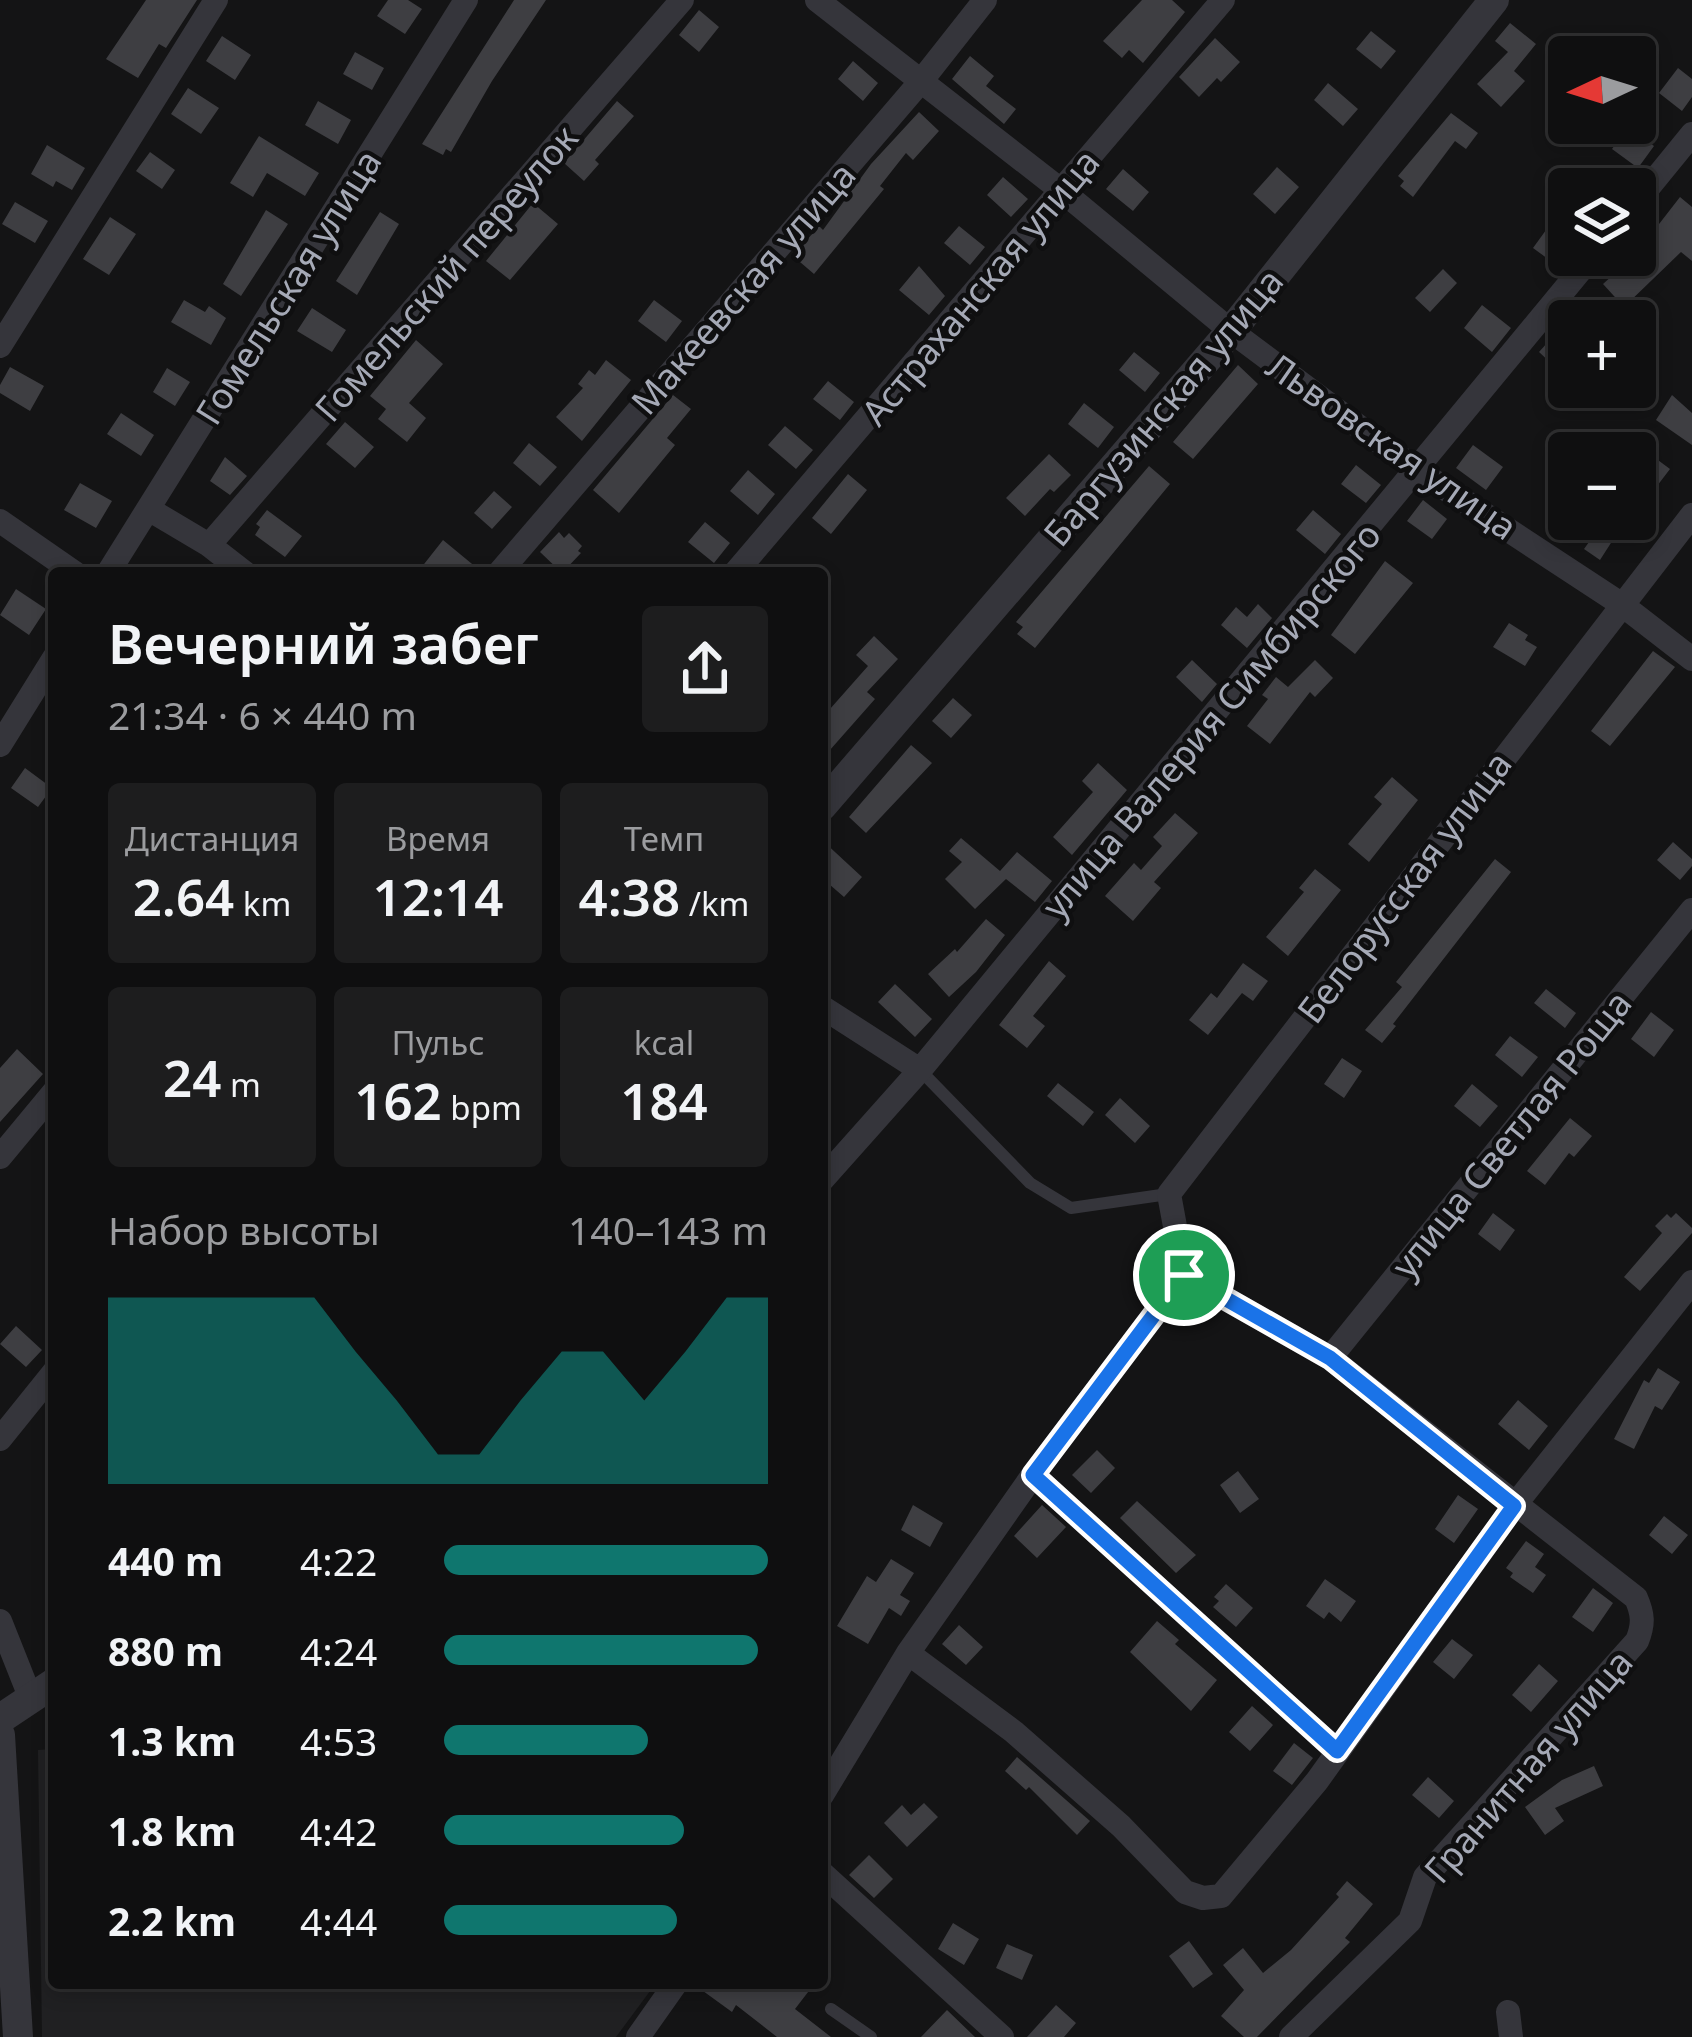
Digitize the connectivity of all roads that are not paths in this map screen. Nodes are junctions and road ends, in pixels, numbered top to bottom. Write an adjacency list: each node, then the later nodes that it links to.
1 (216, 0): 14 (street)
2 (466, 0): 16 (street, Гомельская улица)
3 (682, 0): 19 (street, Гомельский переулок)
4 (985, 0): 8 (street, Макеевская улица)
5 (1223, 0): 11 (street, Астраханская улица)
6 (1493, 0): 13 (street, Баргузинская улица)
7 (822, 2): 8 (street, Львовская улица)
8 (922, 80): 11 (street, Львовская улица); 23 (street, Макеевская улица)
9 (1692, 134): 10 (street)
10 (1656, 178)
11 (1062, 191): 13 (street, Львовская улица); 24 (street, Астраханская улица)
12 (1577, 276): 15 (street, улица Валерия Симбирского)
13 (1231, 331): 15 (street, Львовская улица); 29 (street, Баргузинская улица)
14 (0, 346)
15 (1417, 470): 25 (street, Львовская улица); 32 (street, улица Валерия Симбирского)
16 (150, 510): 19 (street); 21 (street, Гомельская улица)
17 (1692, 515): 25 (street, Белорусская улица)
18 (0, 521): 20 (street)
19 (209, 545): 22 (street)
20 (66, 567)
21 (112, 567)
22 (237, 567)
23 (504, 567)
24 (741, 567)
25 (1621, 604): 26 (street, Львовская улица); 36 (street, Белорусская улица)
26 (1692, 659)
27 (48, 668): 28 (street)
28 (0, 745)
29 (828, 799)
30 (1692, 910): 39 (street, улица Светлая Роща)
31 (828, 1011): 32 (street)
32 (920, 1070): 35 (street, улица Валерия Симбирского); 36 (lane)
33 (48, 1099): 34 (street)
34 (0, 1157)
35 (828, 1173)
36 (1169, 1193): 37 (street)
37 (1184, 1275): 39 (street, Гранитная улица); 42 (street)
38 (1692, 1282): 43 (street)
39 (1330, 1358): 43 (street, Гранитная улица)
40 (48, 1379): 41 (street)
41 (0, 1439)
42 (1033, 1475): 45 (street); 49 (street)
43 (1514, 1506): 49 (street); 58 (street, Гранитная улица)
44 (0, 1622): 46 (street)
45 (908, 1654): 49 (street); 50 (street)
46 (42, 1691): 47 (street)
47 (0, 1719)
48 (0, 1735): 54 (street)
49 (1337, 1751)
50 (828, 1785)
51 (828, 1879): 57 (street)
52 (672, 1989): 55 (street)
53 (831, 2009): 56 (lane)
54 (18, 2037)
55 (638, 2037)
56 (871, 2037)
57 (1001, 2037)
58 (1291, 2037)

